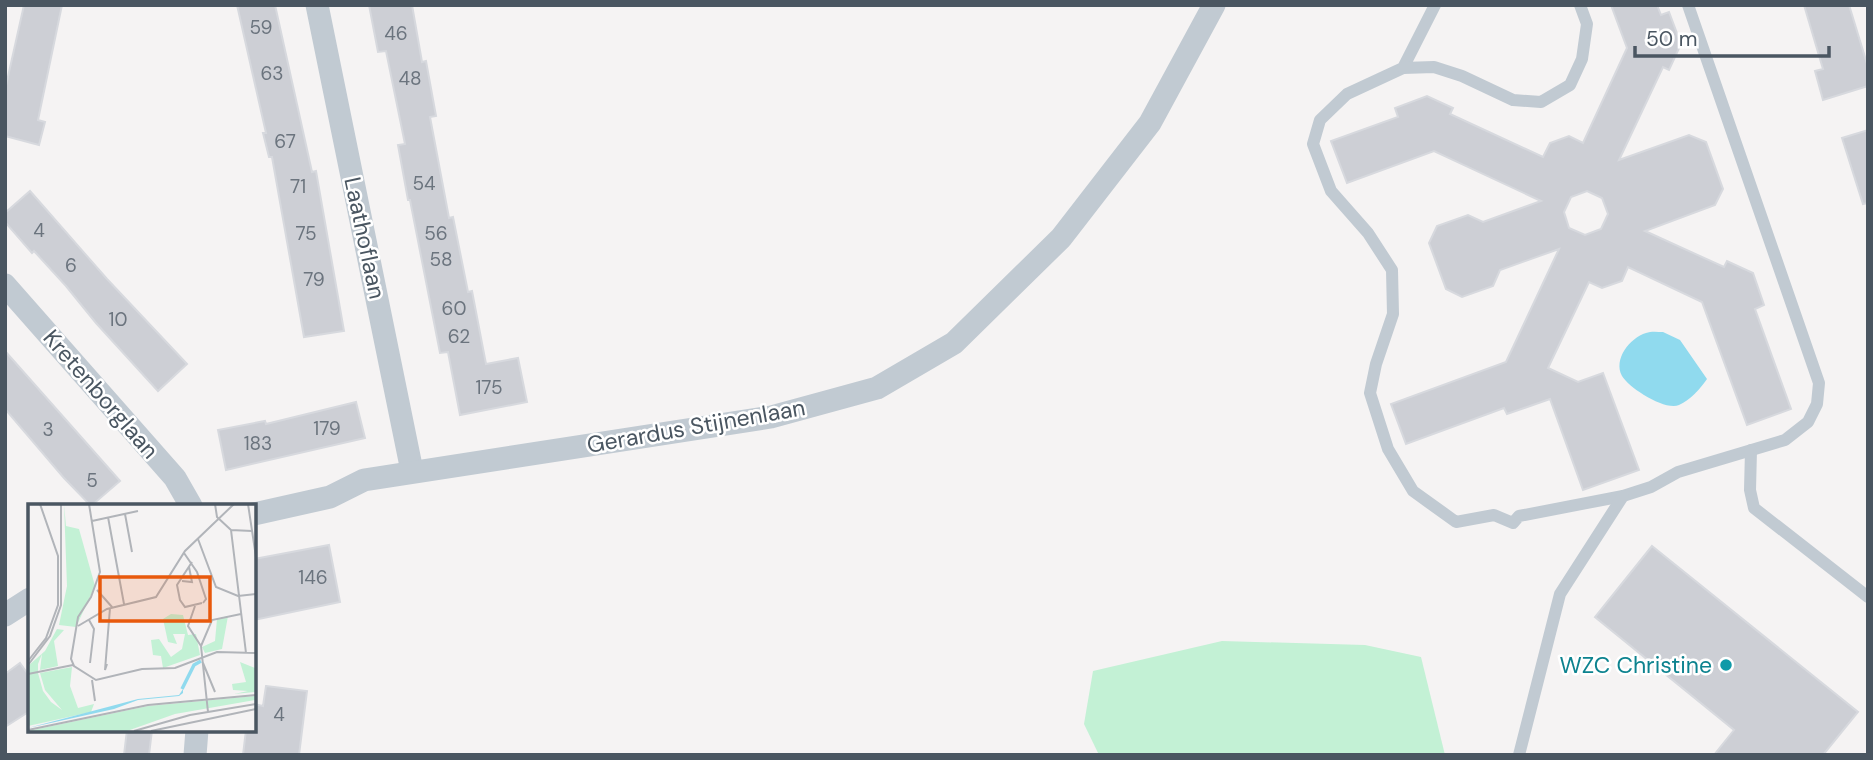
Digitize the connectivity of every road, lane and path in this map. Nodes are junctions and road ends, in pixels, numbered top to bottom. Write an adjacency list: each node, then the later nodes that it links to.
1 (317, 5): 9 (street, Laathoflaan)
2 (1214, 5): 9 (street, Gerardus Stijnenlaan)
3 (1435, 5): 6 (lane)
4 (1580, 5): 6 (lane)
5 (1688, 5): 8 (lane)
6 (1403, 68): 10 (lane)
7 (5, 285): 11 (street, Kretenborglaan)
8 (1751, 450): 10 (lane); 13 (lane)
9 (412, 471): 12 (street, Gerardus Stijnenlaan)
10 (1623, 496): 18 (lane)
11 (190, 504)
12 (256, 514)
13 (1868, 597)
14 (28, 600): 15 (street)
15 (5, 615)
16 (197, 732): 17 (street)
17 (195, 755)
18 (1519, 755)

